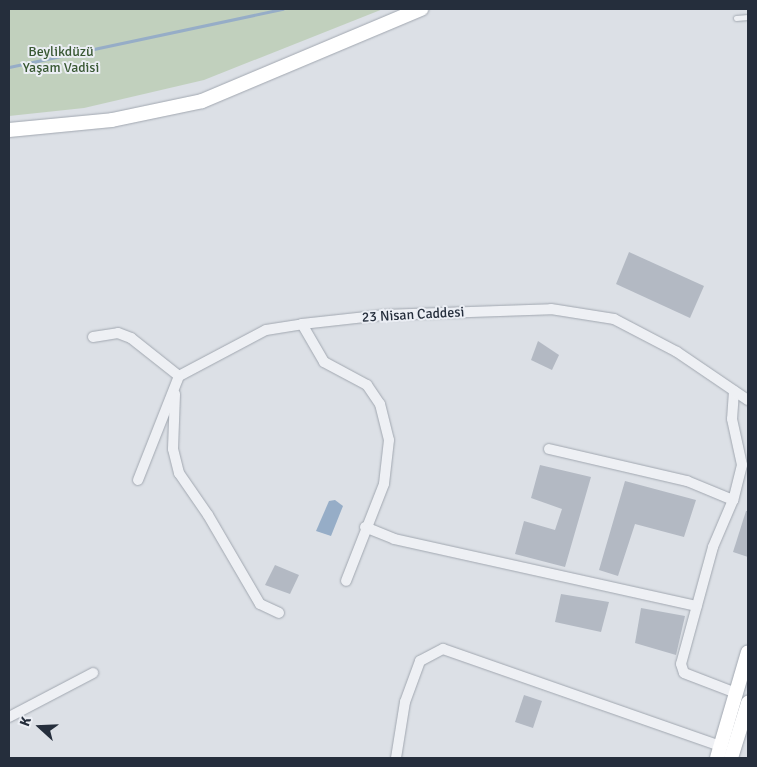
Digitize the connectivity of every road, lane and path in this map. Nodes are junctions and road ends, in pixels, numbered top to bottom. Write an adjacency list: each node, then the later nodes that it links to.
1 (421, 9): 4 (street)
2 (748, 17): 3 (lane)
3 (736, 18)
4 (9, 130)
5 (302, 324): 7 (street, 23 Nisan Caddesi); 8 (street, 23 Nisan Caddesi); 13 (street)
6 (93, 337): 7 (street)
7 (177, 381): 11 (street); 16 (street)
8 (734, 391): 9 (street, 23 Nisan Caddesi); 12 (street)
9 (748, 400)
10 (549, 449): 12 (street)
11 (138, 480)
12 (732, 500): 15 (street)
13 (365, 527): 14 (street); 15 (street)
14 (346, 581)
15 (696, 606): 19 (street)
16 (279, 613)
17 (748, 652): 19 (street)
18 (93, 673): 21 (street)
19 (736, 693): 22 (street)
20 (748, 703): 24 (street)
21 (9, 717)
22 (718, 752): 23 (street)
23 (396, 758)
24 (731, 758)

